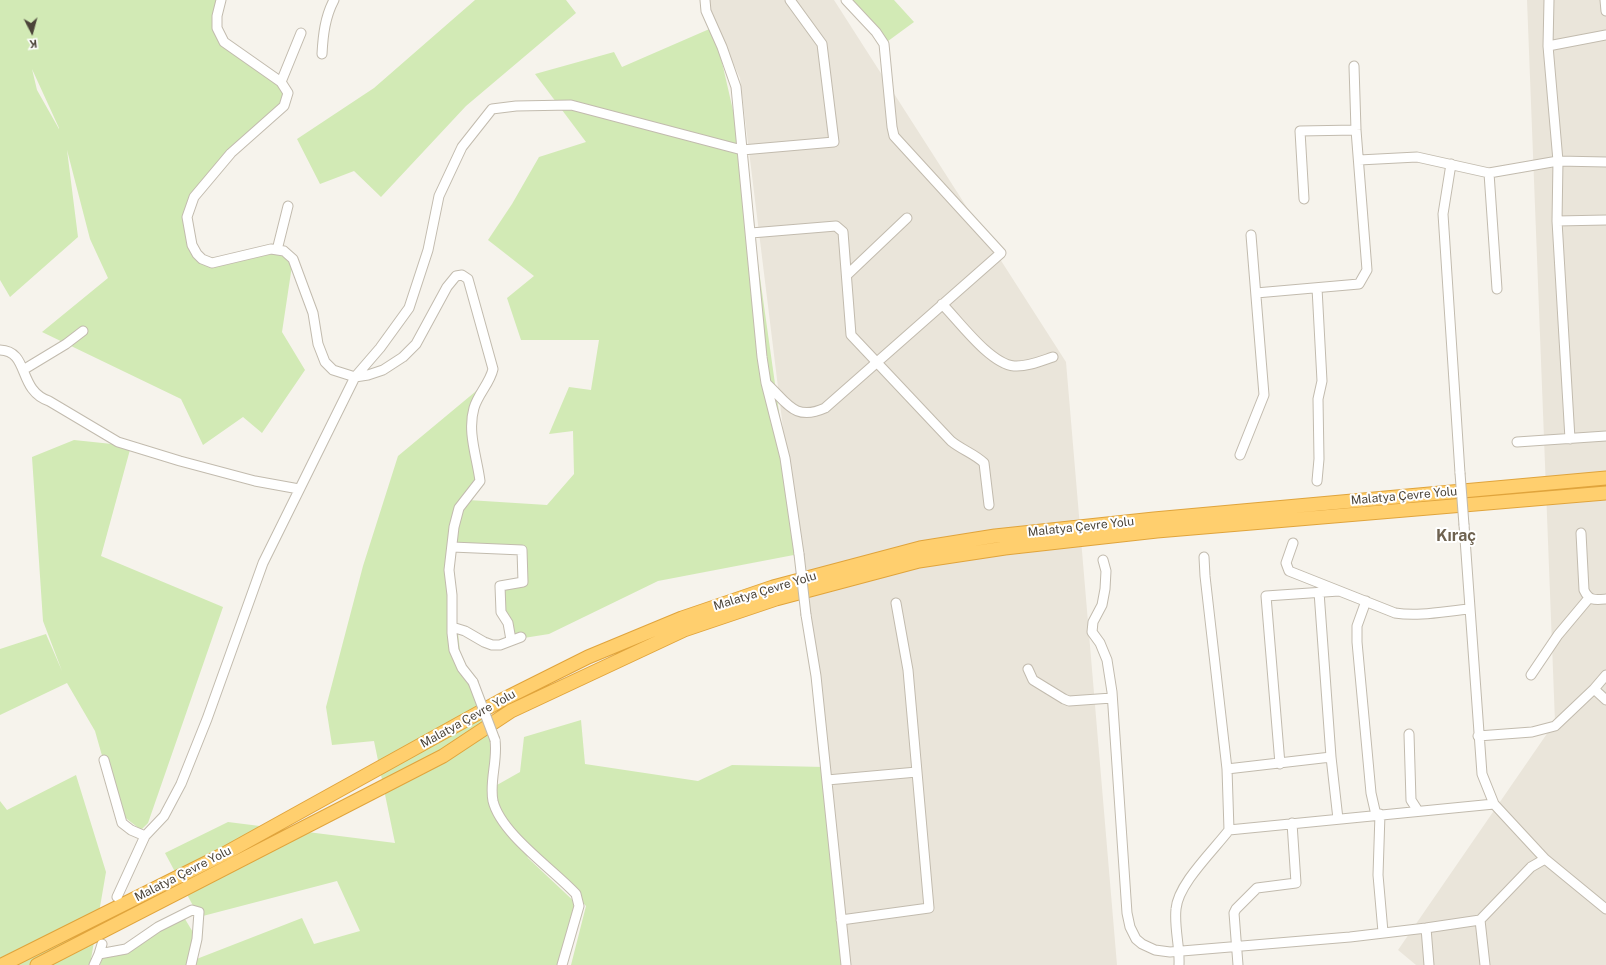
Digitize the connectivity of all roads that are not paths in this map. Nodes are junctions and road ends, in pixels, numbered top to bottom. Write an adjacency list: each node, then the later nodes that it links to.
1 (221, 0): 14 (street)
2 (334, 0): 12 (street)
3 (705, 0): 16 (street)
4 (790, 0): 16 (street)
5 (846, 0): 34 (street)
6 (1549, 0): 11 (street)
7 (1605, 0): 8 (street)
8 (1606, 11)
9 (301, 33): 14 (street)
10 (1606, 35): 11 (street)
11 (1548, 46): 18 (street)
12 (322, 54)
13 (1354, 66): 15 (street)
14 (281, 82): 29 (street)
15 (1356, 130): 17 (street); 22 (street)
16 (742, 150): 27 (street); 40 (street)
17 (1359, 160): 20 (street); 31 (street)
18 (1558, 161): 19 (street); 21 (street); 26 (street)
19 (1606, 162)
20 (1451, 164): 21 (street); 62 (street, bridge)
21 (1489, 173): 32 (street)
22 (1304, 199)
23 (288, 206): 29 (street)
24 (908, 218): 30 (street)
25 (1606, 220): 26 (street)
26 (1557, 221): 43 (street)
27 (751, 233): 30 (street); 41 (street)
28 (1251, 235): 33 (street)
29 (277, 250): 40 (street)
30 (847, 275): 38 (street)
31 (1317, 288): 33 (street); 47 (street)
32 (1497, 289)
33 (1256, 293): 45 (street)
34 (942, 304): 37 (street); 38 (street)
35 (83, 331): 39 (street)
36 (0, 350): 39 (street)
37 (1053, 357)
38 (876, 363): 41 (street); 50 (street)
39 (23, 370): 48 (street)
40 (355, 377): 48 (street); 53 (street)
41 (766, 382): 79 (street, bridge)
42 (1606, 436): 43 (street)
43 (1570, 439): 44 (street)
44 (1517, 442)
45 (1240, 455)
46 (1606, 478): 96 (highway, Malatya Çevre Yolu)
47 (1317, 481)
48 (299, 489): 86 (street)
49 (1606, 493): 97 (highway, Malatya Çevre Yolu)
50 (989, 505)
51 (1581, 533): 58 (street)
52 (1293, 543): 56 (street)
53 (452, 547): 63 (street); 65 (street)
54 (1204, 556): 77 (street)
55 (1103, 560): 70 (street)
56 (1339, 591): 57 (street); 60 (street)
57 (1319, 592): 74 (street); 76 (street)
58 (1589, 598): 59 (street); 67 (street)
59 (1606, 600)
60 (1366, 601): 62 (street); 82 (street)
61 (896, 603): 78 (street)
62 (1470, 609): 73 (street)
63 (452, 627): 65 (street); 100 (street, bridge)
64 (521, 637): 65 (street)
65 (511, 640)
66 (1028, 668): 70 (street)
67 (1530, 675)
68 (1606, 676): 69 (street)
69 (1594, 690): 71 (street); 73 (street)
70 (1112, 698): 95 (street)
71 (1606, 700)
72 (1410, 734): 81 (street)
73 (1478, 736): 80 (street)
74 (1331, 757): 76 (street); 83 (street)
75 (104, 760): 86 (street)
76 (1280, 764): 77 (street)
77 (1227, 769): 85 (street)
78 (917, 772): 79 (street); 90 (street)
79 (826, 780): 90 (street)
80 (1494, 804): 81 (street); 87 (street)
81 (1418, 811): 82 (street)
82 (1378, 815): 83 (street); 93 (street)
83 (1338, 819): 84 (street)
84 (1292, 823): 85 (street); 94 (street)
85 (1228, 830): 95 (street)
86 (145, 836): 88 (street)
87 (1545, 859): 89 (street); 91 (street)
88 (117, 897)
89 (1606, 908)
90 (841, 920): 101 (street)
91 (1480, 920): 92 (street); 105 (street)
92 (1426, 928): 93 (street); 104 (street)
93 (1383, 932): 94 (street)
94 (1237, 947): 95 (street); 103 (street)
95 (1180, 951): 102 (street)
96 (2, 965)
97 (37, 965)
98 (94, 965): 99 (street)
99 (191, 965)
100 (562, 965)
101 (846, 965)
102 (1179, 965)
103 (1238, 965)
104 (1429, 965)
105 (1485, 965)

